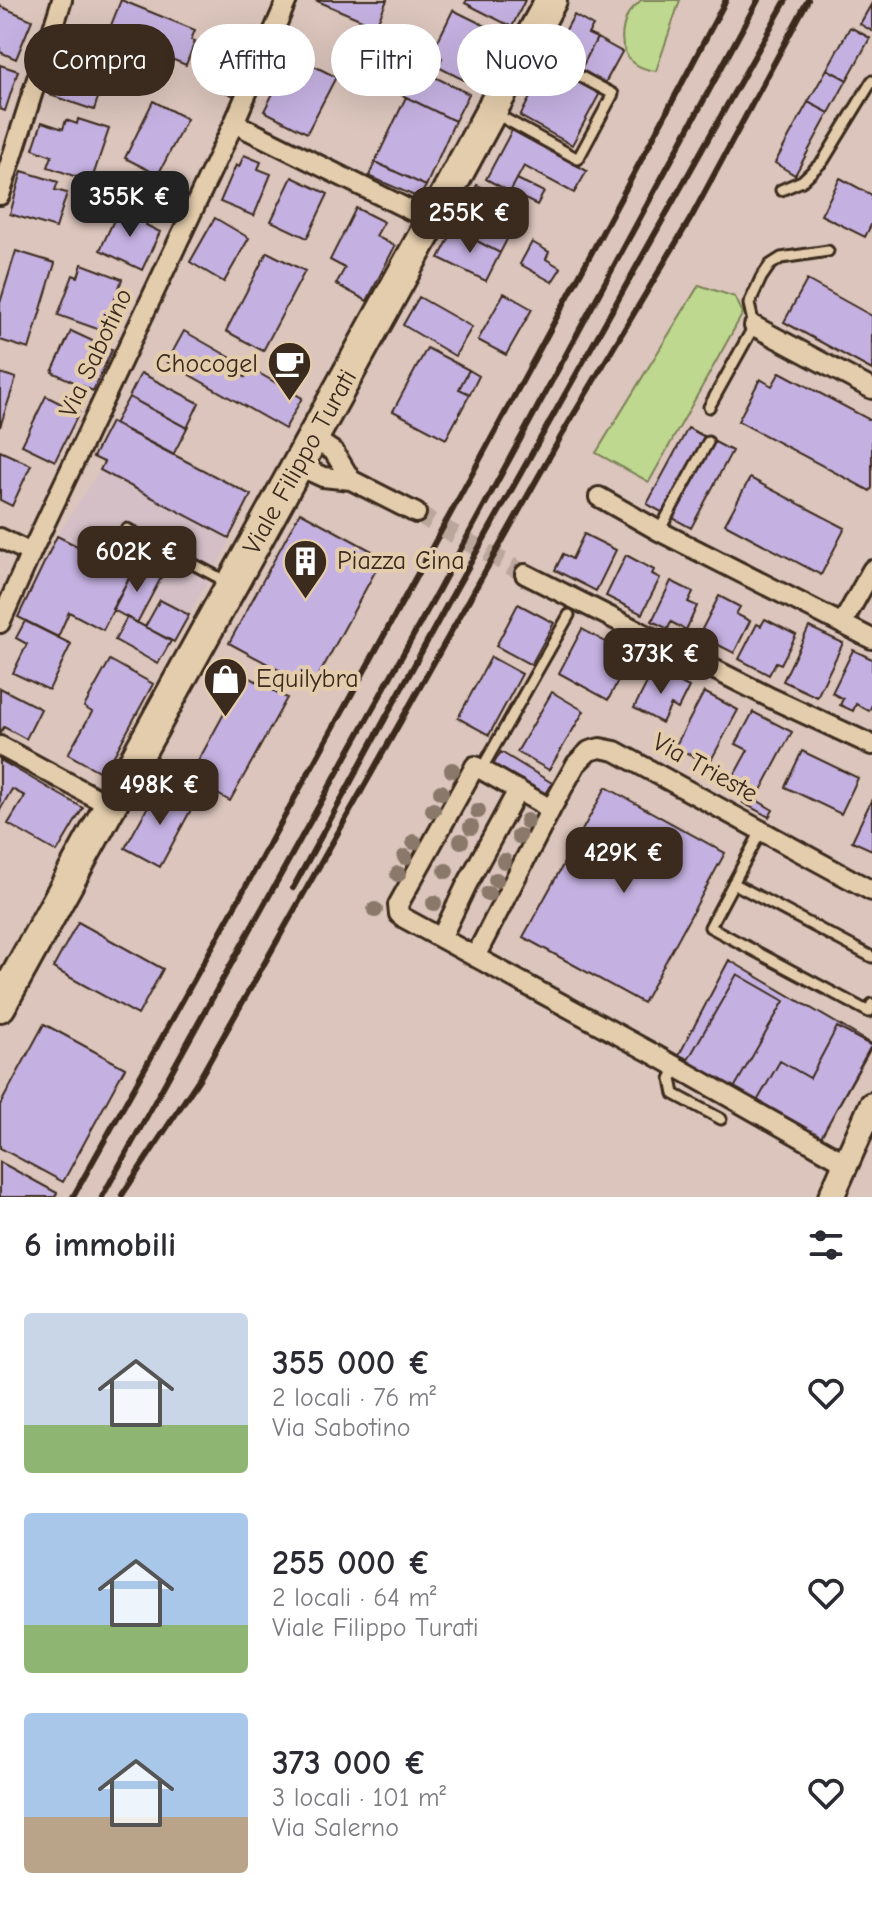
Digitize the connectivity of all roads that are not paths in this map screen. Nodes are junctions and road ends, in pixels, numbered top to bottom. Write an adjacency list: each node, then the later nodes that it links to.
1 (62, 0): 11 (street)
2 (287, 0): 9 (street, Via Sabotino)
3 (551, 0): 4 (main road, Viale Filippo Turati)
4 (538, 24)
5 (586, 79): 8 (lane)
6 (872, 81): 10 (lane)
7 (500, 96): 8 (main road, Viale Filippo Turati)
8 (491, 112): 12 (main road, Viale Filippo Turati)
9 (234, 123): 12 (street); 26 (street, Via Sabotino)
10 (781, 190)
11 (0, 195)
12 (432, 221): 17 (main road, Viale Filippo Turati)
13 (828, 251): 14 (lane)
14 (754, 326): 15 (street); 16 (lane)
15 (872, 389)
16 (709, 407)
17 (313, 438): 19 (main road, Viale Filippo Turati); 20 (street)
18 (708, 442): 24 (lane)
19 (297, 465): 20 (street); 29 (main road, Viale Filippo Turati)
20 (351, 480): 22 (street)
21 (599, 497): 24 (street)
22 (416, 513)
23 (127, 529): 29 (lane)
24 (659, 531): 32 (street)
25 (0, 538): 26 (street)
26 (31, 553): 31 (street, Via Sabotino)
27 (872, 570): 32 (street)
28 (525, 574): 34 (street)
29 (232, 584): 38 (main road, Viale Filippo Turati)
30 (569, 615): 36 (lane)
31 (0, 623)
32 (842, 624): 33 (street)
33 (872, 639)
34 (872, 745)
35 (0, 746): 38 (street)
36 (481, 770): 37 (street); 43 (street)
37 (518, 790): 39 (street); 43 (street)
38 (111, 806): 47 (main road, Viale Filippo Turati)
39 (551, 809): 40 (street, Via Trieste); 44 (street, Via Trieste)
40 (761, 831): 41 (lane); 42 (street, Via Trieste)
41 (733, 883): 45 (lane); 46 (lane)
42 (872, 891)
43 (441, 938): 44 (street)
44 (475, 957): 48 (street)
45 (872, 957)
46 (872, 1004)
47 (0, 1006)
48 (677, 1067): 50 (lane); 51 (street)
49 (872, 1105): 51 (street)
50 (721, 1119)
51 (846, 1163): 52 (street)
52 (831, 1197)

